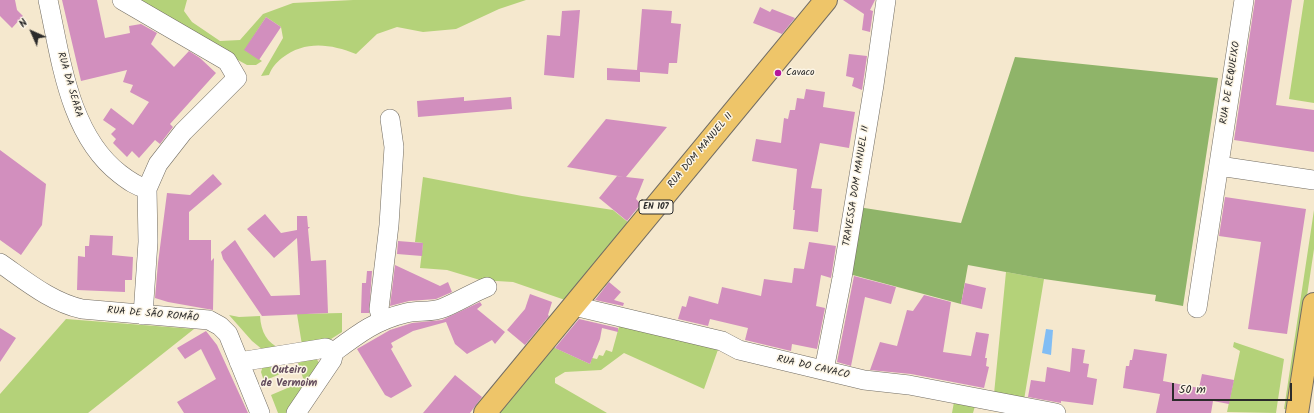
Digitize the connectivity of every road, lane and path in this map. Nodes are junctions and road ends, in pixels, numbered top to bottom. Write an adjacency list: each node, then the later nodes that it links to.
1 (48, 0): 9 (street, RUA DA SEARA)
2 (122, 0): 9 (street)
3 (826, 0): 13 (main road, RUA DOM MANUEL II / EN 107)
4 (886, 0): 19 (street, TRAVESSA DOM MANUEL II)
5 (1244, 0): 7 (street, RUA DE REQUEIXO)
6 (390, 119): 16 (street)
7 (1219, 166): 8 (street); 14 (street, RUA DE REQUEIXO)
8 (1314, 180)
9 (147, 189): 15 (street)
10 (0, 263): 15 (street, RUA DE SÃO ROMÃO)
11 (487, 287): 16 (street)
12 (1314, 304): 24 (main road)
13 (574, 306): 19 (street, RUA DO CAVACO); 22 (main road, RUA DOM MANUEL II / EN 107)
14 (1197, 308)
15 (143, 315): 18 (street, RUA DE SÃO ROMÃO)
16 (382, 320): 17 (street)
17 (334, 352): 18 (street); 21 (street)
18 (239, 362): 20 (street, RUA DE SÃO ROMÃO)
19 (824, 370): 23 (street, RUA DO CAVACO)
20 (260, 413)
21 (296, 413)
22 (485, 413)
23 (1056, 413)
24 (1297, 413)

